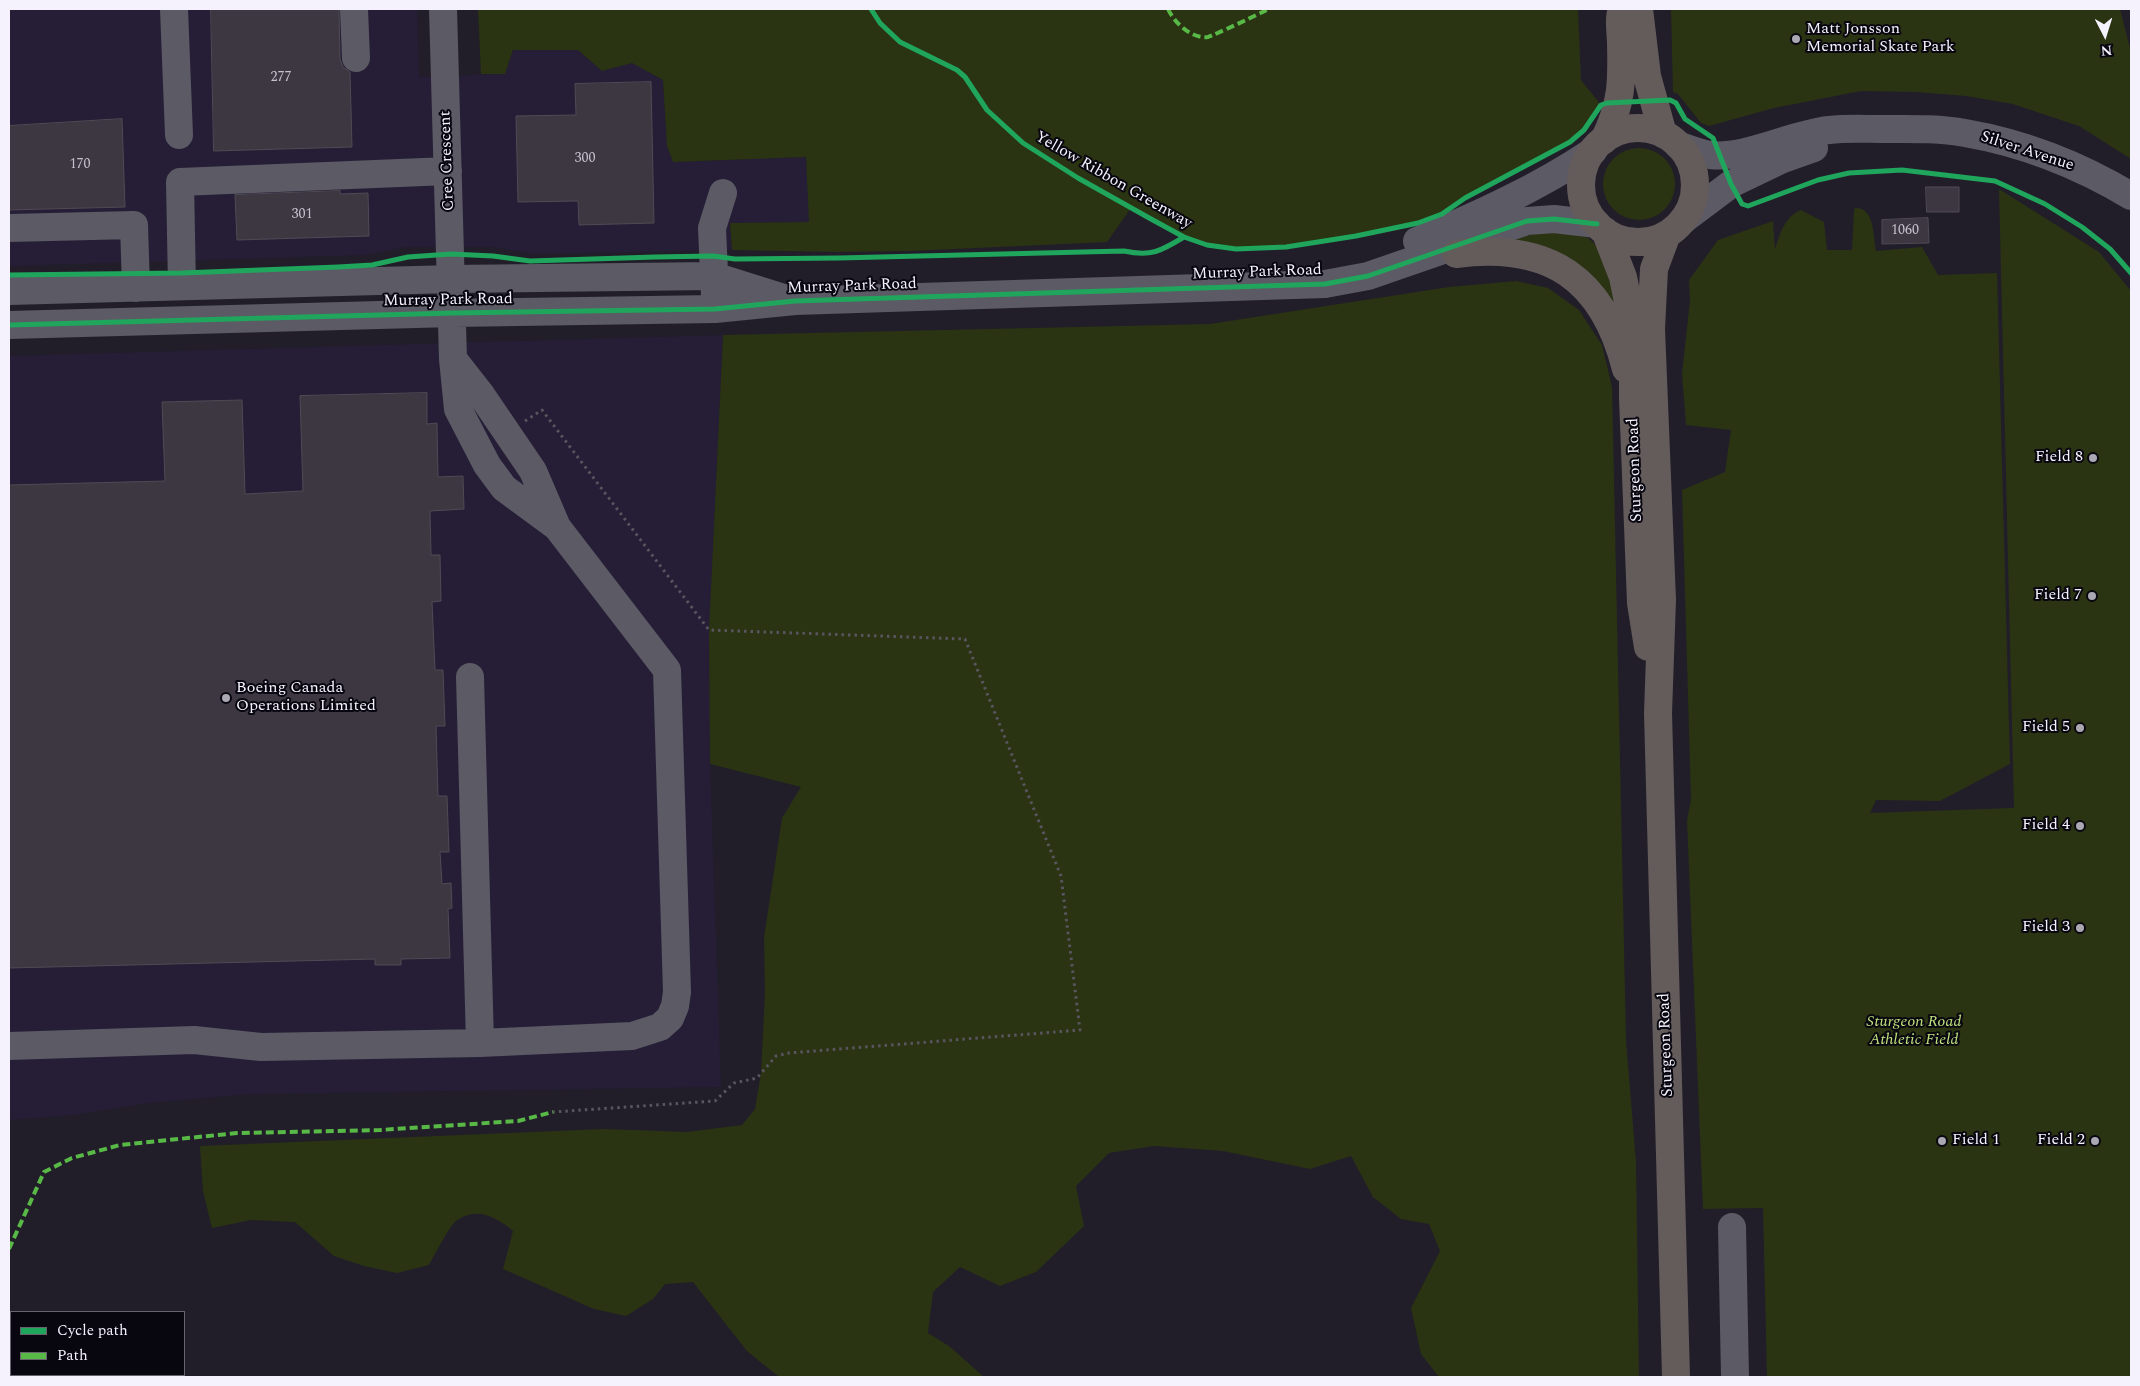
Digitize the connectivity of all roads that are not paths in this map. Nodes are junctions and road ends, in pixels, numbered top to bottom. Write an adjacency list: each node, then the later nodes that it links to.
1 (174, 9): 8 (street)
2 (354, 9): 6 (street)
3 (443, 9): 11 (street, Cree Crescent)
4 (1622, 9): 10 (main road)
5 (1639, 9): 9 (main road)
6 (356, 58)
7 (1886, 129): 9 (street, Silver Avenue); 13 (street, Silver Avenue); 15 (street, Silver Avenue)
8 (179, 135)
9 (1670, 139): 10 (main road); 15 (main road)
10 (1599, 145): 14 (main road); 22 (street, Murray Park Road)
11 (448, 171): 20 (street, Cree Crescent); 21 (street)
12 (723, 193): 19 (street)
13 (2131, 196)
14 (1601, 227): 15 (main road); 18 (street, Murray Park Road); 29 (main road, Sturgeon Road)
15 (1675, 227): 31 (main road, Sturgeon Road)
16 (9, 228): 23 (street)
17 (1456, 254): 18 (street); 29 (main road)
18 (1416, 259): 22 (street, Murray Park Road)
19 (714, 276): 20 (street, Murray Park Road); 25 (street, Murray Park Road); 26 (street)
20 (452, 279): 21 (street, Murray Park Road); 27 (street, Cree Crescent)
21 (182, 286): 23 (street, Murray Park Road)
22 (1266, 286): 25 (street, Murray Park Road)
23 (136, 288): 24 (street, Murray Park Road)
24 (9, 291)
25 (795, 301): 26 (street, Murray Park Road)
26 (715, 309): 27 (street, Murray Park Road)
27 (453, 313): 28 (street, Murray Park Road); 32 (street, Cree Crescent)
28 (9, 326)
29 (1633, 398): 31 (main road, Sturgeon Road)
30 (470, 677): 32 (street)
31 (1658, 713): 35 (main road, Sturgeon Road)
32 (480, 1043): 33 (street)
33 (9, 1046)
34 (1732, 1227): 36 (street)
35 (1676, 1377)
36 (1735, 1377)

